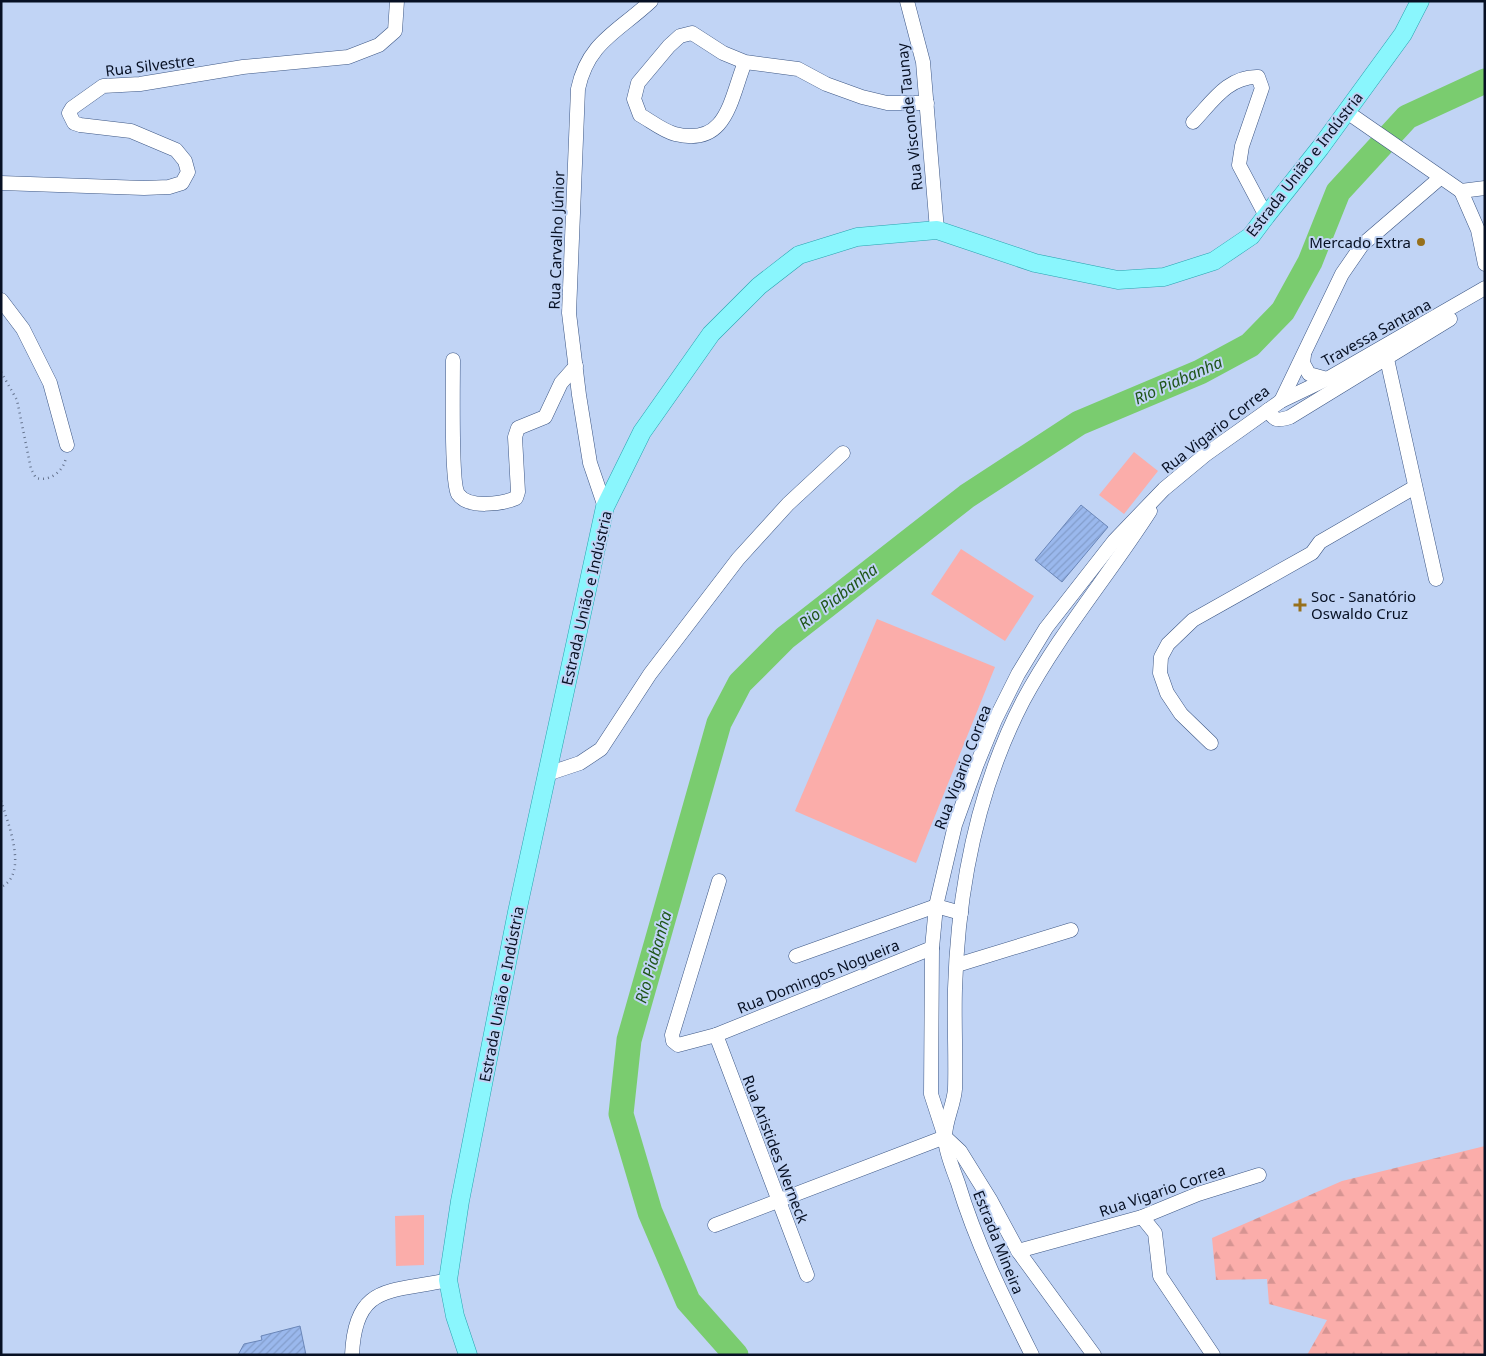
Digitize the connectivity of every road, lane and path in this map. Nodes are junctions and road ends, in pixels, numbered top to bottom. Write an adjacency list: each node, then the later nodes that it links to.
1 (397, 1): 10 (street, Rua Silvestre)
2 (651, 1): 22 (street, Rua Carvalho Júnior)
3 (907, 1): 6 (street, Rua Visconde Taunay)
4 (1420, 1): 7 (main road, Estrada União e Indústria)
5 (744, 62): 5 (street); 6 (street)
6 (927, 104): 14 (street, Rua Visconde Taunay)
7 (1346, 112): 9 (street); 13 (main road, Estrada União e Indústria)
8 (1193, 122): 13 (street)
9 (1440, 178): 12 (street); 19 (street, Rua Vigario Correa)
10 (1, 183)
11 (1485, 188): 12 (street)
12 (1461, 191): 15 (street)
13 (1266, 216): 14 (main road, Estrada União e Indústria)
14 (937, 230): 31 (main road, Estrada União e Indústria)
15 (1485, 264)
16 (1485, 288): 24 (street, Travessa Santana)
17 (1485, 298): 20 (street)
18 (1, 300): 27 (street)
19 (1304, 355): 24 (street); 25 (street, Rua Vigario Correa)
20 (1386, 359): 26 (street); 29 (street)
21 (453, 360): 22 (street)
22 (576, 366): 31 (street, Rua Carvalho Júnior)
23 (1, 372): 27 (path)
24 (1327, 379): 25 (street, Travessa Santana)
25 (1281, 402): 26 (street, Rua Vigario Correa)
26 (1268, 410): 30 (street, Rua Vigario Correa)
27 (66, 445)
28 (843, 453): 36 (street)
29 (1415, 487): 32 (street); 35 (street)
30 (1164, 489): 33 (street, Rua Vigario Correa); 34 (street, Rua Vigario Correa)
31 (605, 506): 36 (main road, Estrada União e Indústria)
32 (1436, 579)
33 (1029, 655): 34 (street); 40 (street, Rua Vigario Correa)
34 (1042, 668): 41 (street, Rua Vigario Correa)
35 (1211, 743)
36 (547, 774): 54 (main road, Estrada União e Indústria)
37 (1, 801): 39 (path)
38 (719, 881): 46 (street, Rua Domingos Nogueira)
39 (1, 887)
40 (936, 906): 41 (street); 43 (street, Rua Vigario Correa); 44 (street)
41 (961, 913): 45 (street, Rua Vigario Correa)
42 (1071, 930): 45 (street)
43 (932, 948): 46 (street, Rua Domingos Nogueira); 47 (street, Rua Vigario Correa)
44 (796, 956)
45 (957, 965): 47 (street, Rua Vigario Correa)
46 (716, 1035): 49 (street, Rua Aristides Werneck)
47 (945, 1137): 49 (street); 52 (street, Rua Vigario Correa); 57 (street, Estrada Mineira)
48 (1259, 1175): 50 (street, Rua Vigario Correa)
49 (778, 1201): 51 (street); 53 (street, Rua Aristides Werneck)
50 (1142, 1217): 52 (street, Rua Vigario Correa); 59 (street)
51 (715, 1225)
52 (1018, 1251): 58 (street, Rua Vigario Correa)
53 (807, 1275)
54 (448, 1280): 55 (street); 56 (main road, Estrada União e Indústria)
55 (352, 1355)
56 (468, 1355)
57 (1032, 1355)
58 (1094, 1355)
59 (1213, 1355)

